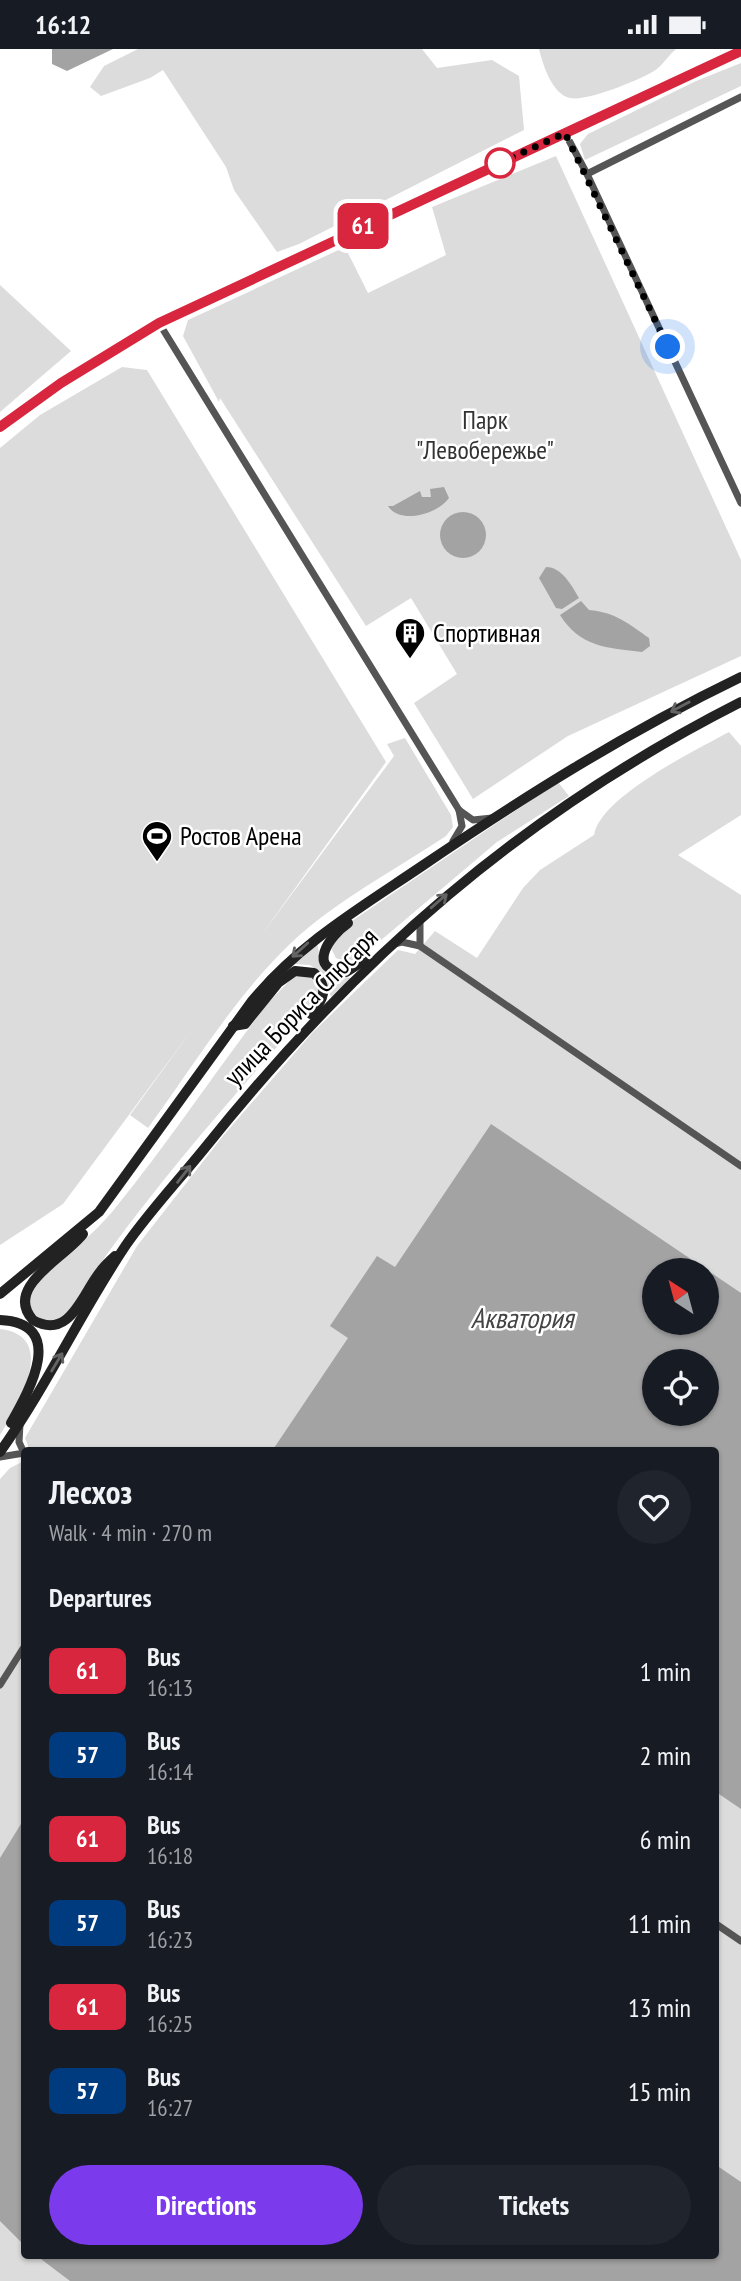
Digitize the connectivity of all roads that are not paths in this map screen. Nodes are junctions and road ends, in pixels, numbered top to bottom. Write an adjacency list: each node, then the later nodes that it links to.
1 (741, 51): 3 (main road)
2 (741, 97): 4 (street)
3 (565, 133): 4 (street); 5 (main road)
4 (587, 174): 7 (street)
5 (159, 323): 6 (main road); 10 (street)
6 (0, 427)
7 (741, 503)
8 (741, 677): 11 (main road, улица Бориса Слюсаря, one-way to 11)
9 (741, 702): 14 (main road, улица Бориса Слюсаря, one-way to 9)
10 (458, 810): 11 (street); 12 (street)
11 (492, 818): 12 (main road, улица Бориса Слюсаря)
12 (443, 852): 13 (main road, улица Бориса Слюсаря)
13 (374, 898): 15 (main road); 17 (main road, улица Бориса Слюсаря, one-way to 17)
14 (421, 917): 15 (main road, улица Бориса Слюсаря); 16 (street)
15 (395, 941): 16 (street); 18 (main road, улица Бориса Слюсаря)
16 (420, 946): 19 (street)
17 (233, 1026): 18 (main road); 20 (main road, улица Бориса Слюсаря)
18 (286, 1049): 21 (main road, улица Бориса Слюсаря, one-way to 18)
19 (741, 1166)
20 (99, 1212): 21 (main road); 22 (main road, улица Бориса Слюсаря)
21 (127, 1243): 24 (main road, улица Бориса Слюсаря, one-way to 21)
22 (0, 1294)
23 (0, 1320): 25 (main road)
24 (20, 1422): 25 (main road, улица Бориса Слюсаря); 26 (street)
25 (8, 1441): 28 (main road, улица Бориса Слюсаря)
26 (21, 1447)
27 (21, 1453): 28 (street)
28 (0, 1454)
29 (21, 1652): 30 (street)
30 (0, 1685)
31 (719, 1926): 32 (street)
32 (741, 1941)

